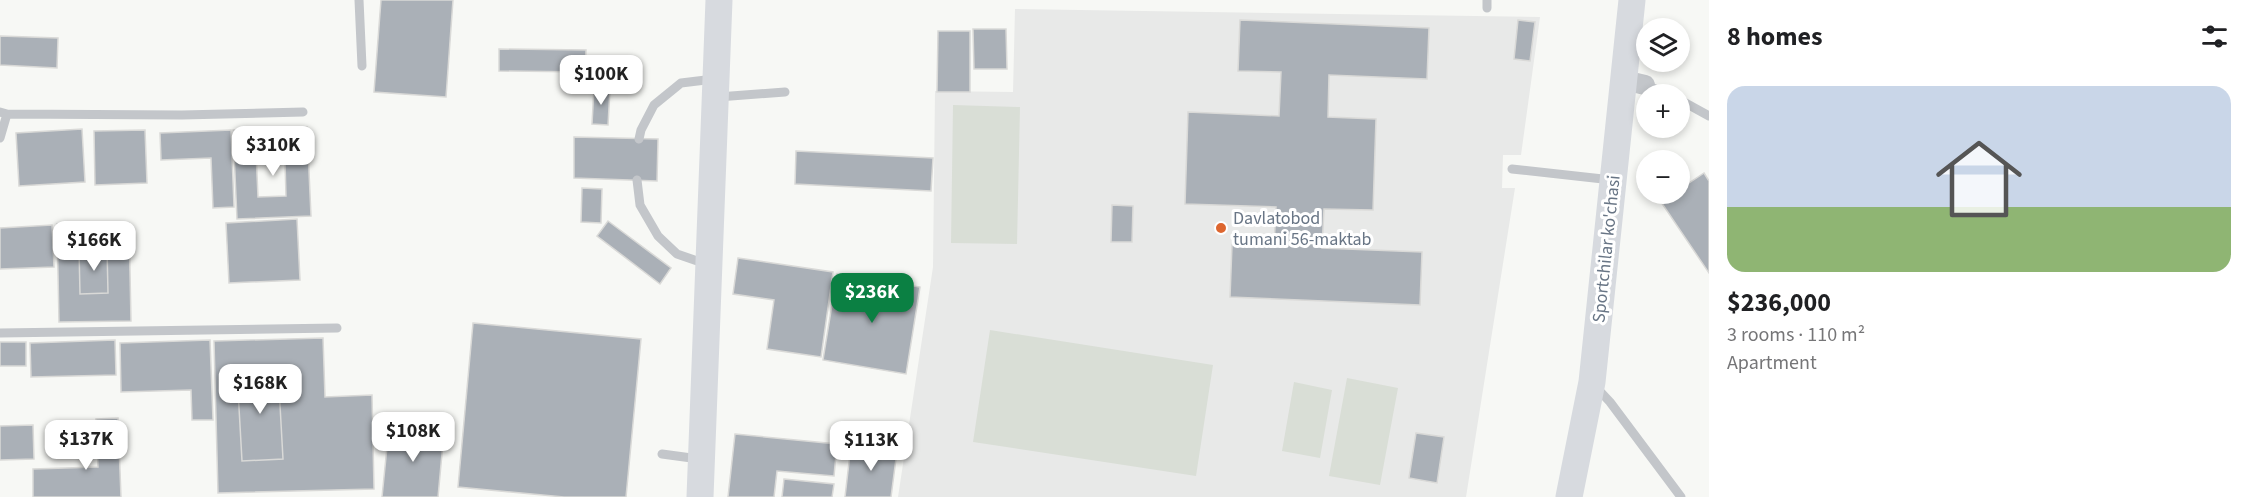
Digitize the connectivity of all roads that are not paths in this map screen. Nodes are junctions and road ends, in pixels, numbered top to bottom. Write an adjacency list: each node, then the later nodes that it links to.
1 (359, 0): 4 (lane)
2 (719, 0): 7 (street)
3 (1632, 0): 5 (street, Sportchilar ko'chasi)
4 (362, 66)
5 (1635, 82): 6 (lane); 17 (street, Sportchilar ko'chasi)
6 (1640, 84)
7 (716, 88): 8 (lane); 14 (lane); 18 (street)
8 (785, 92)
9 (1690, 106): 12 (lane)
10 (303, 112): 11 (lane)
11 (4, 113): 13 (lane)
12 (1709, 116)
13 (0, 138)
14 (639, 139)
15 (1512, 169): 17 (lane)
16 (637, 180): 18 (lane)
17 (1614, 180): 21 (street, Sportchilar ko'chasi)
18 (709, 265): 23 (street)
19 (337, 328): 20 (lane)
20 (0, 333)
21 (1592, 382): 25 (street, Sportchilar ko'chasi); 26 (lane)
22 (662, 454): 23 (lane)
23 (702, 459): 24 (street)
24 (700, 497)
25 (1569, 497)
26 (1681, 497)

